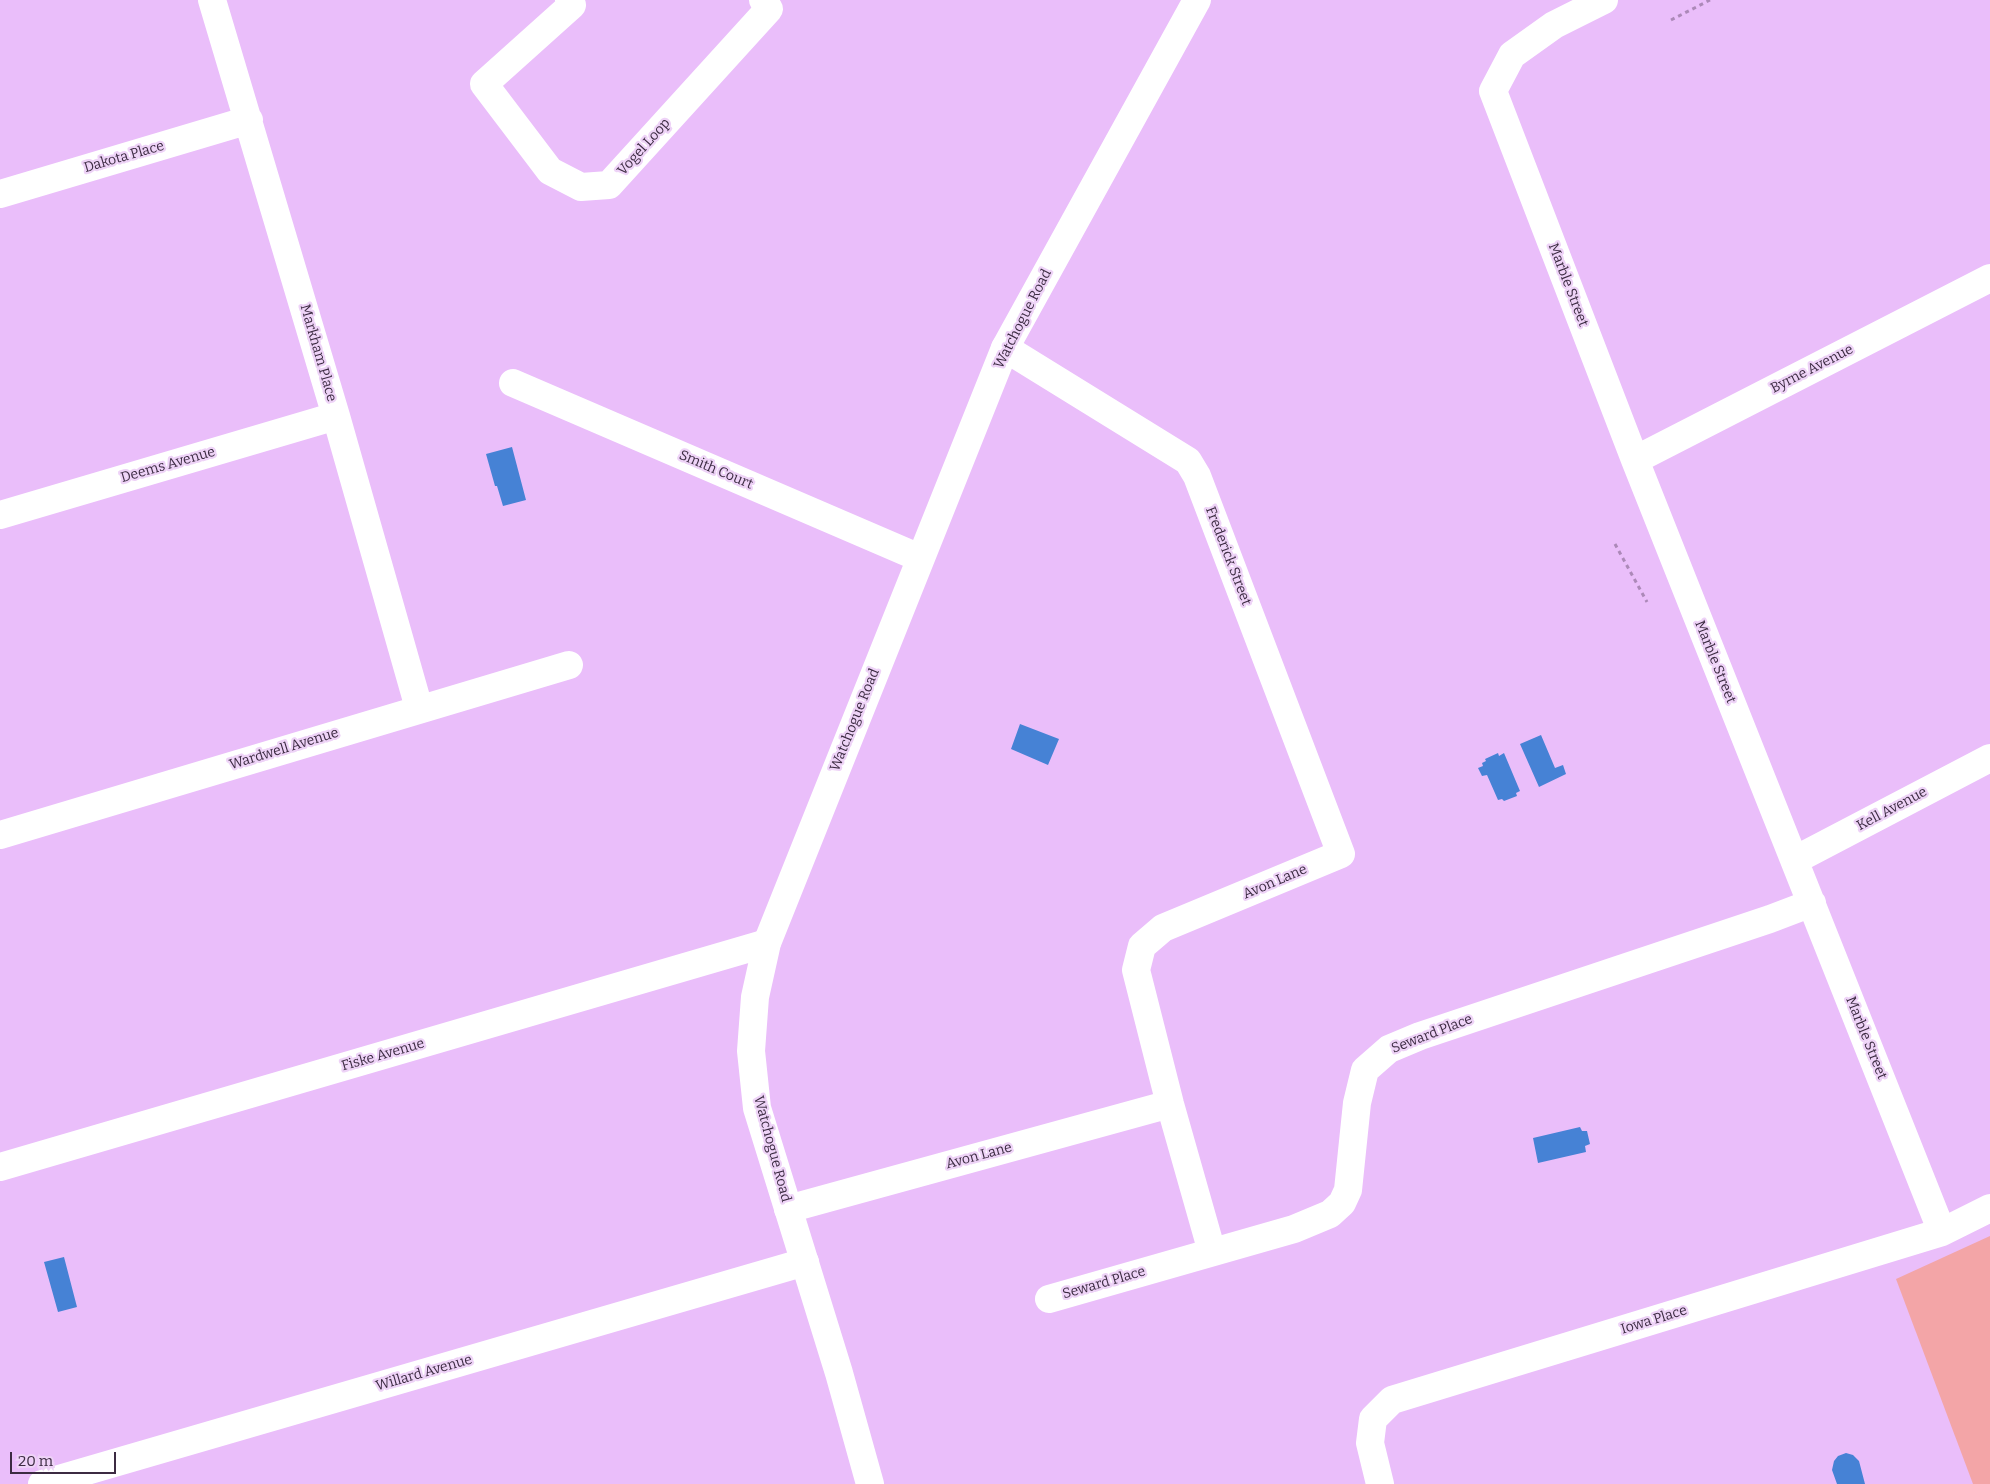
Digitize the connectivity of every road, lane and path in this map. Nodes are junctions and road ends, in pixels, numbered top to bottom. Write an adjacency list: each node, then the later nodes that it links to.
1 (212, 0): 8 (street, Markham Place)
2 (569, 0): 3 (street, Vogel Loop)
3 (763, 0)
4 (1197, 0): 11 (street, Watchogue Road)
5 (1604, 0): 14 (street, Marble Street)
6 (1710, 0): 7 (path)
7 (1671, 20)
8 (249, 120): 9 (street, Dakota Place); 13 (street, Markham Place)
9 (0, 194)
10 (1990, 278): 14 (street, Byrne Avenue)
11 (1006, 348): 17 (street, Watchogue Road); 23 (street, Frederick Street)
12 (513, 382): 17 (street, Smith Court)
13 (336, 416): 15 (street, Deems Avenue); 20 (street, Markham Place)
14 (1634, 460): 24 (street, Marble Street)
15 (0, 514)
16 (1615, 544): 18 (path)
17 (920, 558): 26 (street, Watchogue Road)
18 (1647, 602)
19 (569, 665): 20 (street, Wardwell Avenue)
20 (419, 708): 22 (street, Wardwell Avenue)
21 (1990, 758): 24 (street, Kell Avenue)
22 (0, 835)
23 (1341, 854): 27 (street, Avon Lane)
24 (1794, 860): 25 (street, Marble Street)
25 (1812, 903): 31 (street, Marble Street); 32 (street, Seward Place)
26 (767, 944): 28 (street, Fiske Avenue); 29 (street, Watchogue Road)
27 (1170, 1104): 29 (street, Avon Lane); 32 (street, Avon Lane)
28 (0, 1167)
29 (788, 1208): 33 (street, Watchogue Road)
30 (1990, 1208): 31 (street, Iowa Place)
31 (1942, 1232): 37 (street, Iowa Place)
32 (1212, 1252): 34 (street, Seward Place)
33 (805, 1262): 35 (street, Willard Avenue); 36 (street, Watchogue Road)
34 (1049, 1298)
35 (42, 1484)
36 (870, 1484)
37 (1380, 1484)

